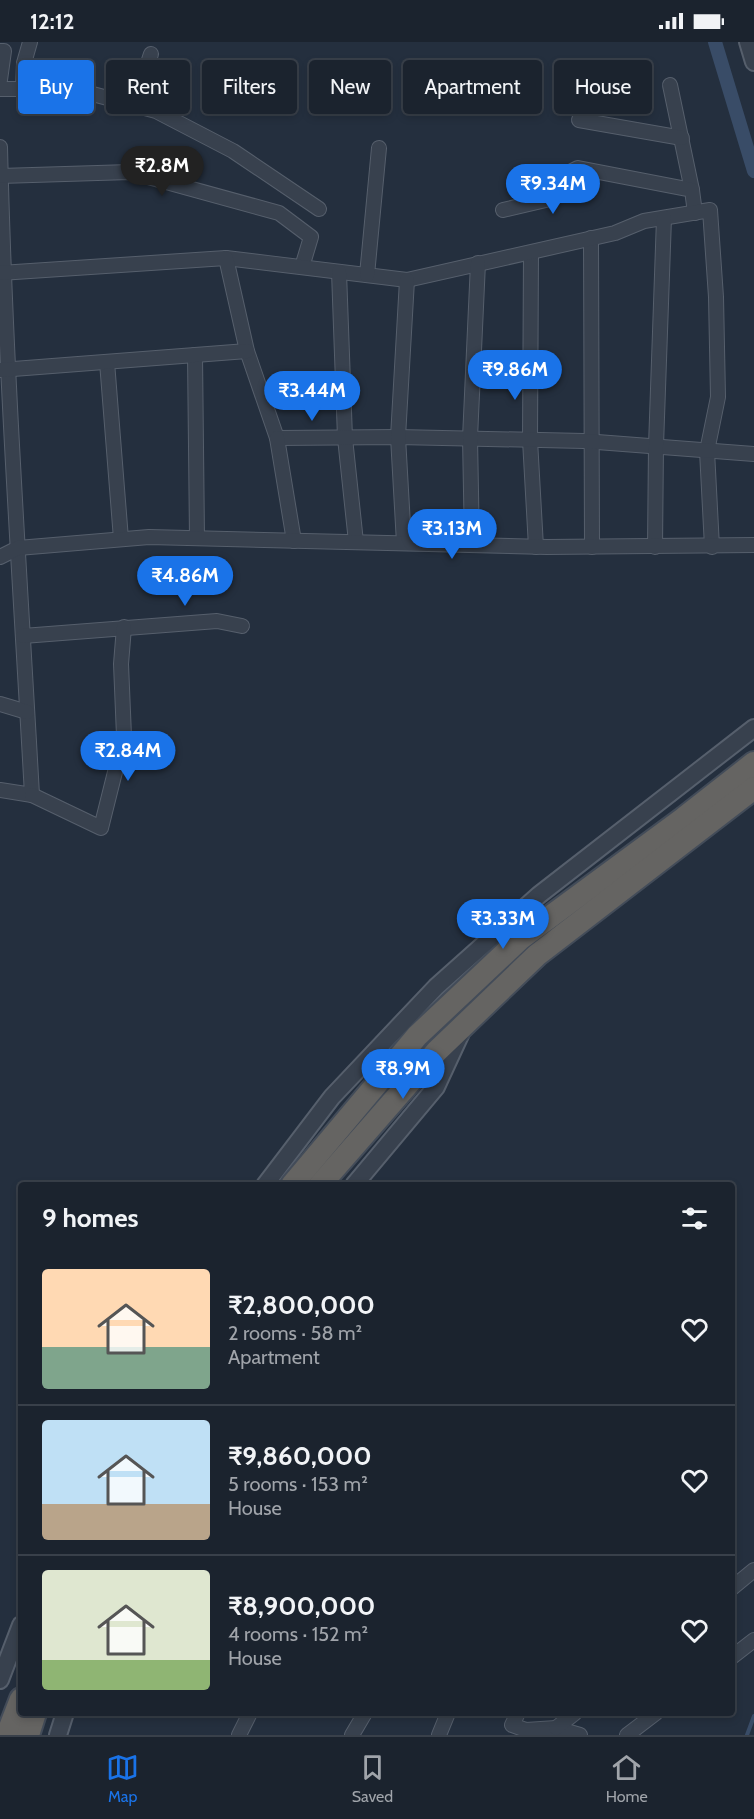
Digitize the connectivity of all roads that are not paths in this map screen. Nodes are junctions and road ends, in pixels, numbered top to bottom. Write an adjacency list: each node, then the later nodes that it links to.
1 (30, 42): 5 (street)
2 (748, 42): 7 (street)
3 (3, 48): 8 (street)
4 (151, 54): 6 (street)
5 (25, 60)
6 (149, 60)
7 (754, 62)
8 (0, 80)
9 (670, 85): 14 (street)
10 (0, 89): 11 (street)
11 (18, 89)
12 (162, 114): 19 (street)
13 (579, 120): 14 (street)
14 (682, 138): 18 (street)
15 (0, 147): 17 (street)
16 (379, 148): 30 (street)
17 (0, 176): 27 (street); 29 (street)
18 (692, 190): 20 (street); 21 (street)
19 (319, 209)
20 (502, 210)
21 (694, 213): 22 (street); 43 (street)
22 (664, 218): 23 (street); 42 (street)
23 (591, 238): 24 (street); 41 (street)
24 (531, 253): 26 (street); 40 (street)
25 (226, 258): 27 (street); 29 (street); 32 (street)
26 (478, 264): 31 (street); 39 (street)
27 (302, 267): 28 (street)
28 (339, 272): 30 (street); 38 (street)
29 (1, 273): 35 (street)
30 (367, 275): 31 (street)
31 (407, 280): 36 (street)
32 (247, 351): 33 (street); 37 (street)
33 (195, 355): 34 (street); 46 (street)
34 (107, 362): 35 (street); 47 (street)
35 (4, 370): 45 (street)
36 (398, 437): 38 (street); 39 (street); 50 (street)
37 (278, 438): 38 (street); 48 (street)
38 (345, 438): 49 (street)
39 (470, 438): 40 (street); 51 (street)
40 (530, 440): 41 (street); 53 (street)
41 (593, 441): 42 (street); 54 (street)
42 (656, 446): 43 (street); 55 (street)
43 (707, 451): 44 (street); 56 (street)
44 (754, 454)
45 (6, 463): 57 (street)
46 (197, 538): 47 (street); 48 (street)
47 (121, 539): 57 (street)
48 (294, 541): 49 (street)
49 (356, 542): 50 (street)
50 (404, 543): 51 (street)
51 (472, 545): 53 (street)
52 (754, 545): 56 (street)
53 (536, 547): 54 (street)
54 (592, 547): 55 (street)
55 (655, 547): 56 (street)
56 (711, 547)
57 (18, 548): 58 (street); 61 (street)
58 (0, 557)
59 (242, 626): 60 (street)
60 (124, 627): 61 (street); 68 (street)
61 (23, 636): 63 (street)
62 (0, 704): 63 (street)
63 (27, 712): 68 (street)
64 (754, 728): 70 (street)
65 (754, 763): 71 (highway)
66 (754, 789): 69 (highway)
67 (0, 790): 68 (street)
68 (32, 795)
69 (466, 1024): 72 (highway); 73 (street)
70 (266, 1182)
71 (295, 1182)
72 (323, 1182)
73 (357, 1182)
74 (754, 1570): 75 (street)
75 (735, 1586)
76 (18, 1631): 79 (street)
77 (754, 1640): 78 (street)
78 (735, 1655)
79 (3, 1660): 80 (street)
80 (0, 1680)
81 (18, 1707): 92 (highway)
82 (34, 1716): 93 (highway)
83 (65, 1716): 94 (street)
84 (248, 1716): 95 (street)
85 (363, 1716): 96 (street)
86 (447, 1716): 97 (street)
87 (516, 1716): 91 (street)
88 (571, 1716): 90 (street)
89 (653, 1716): 99 (street)
90 (556, 1728): 91 (street); 98 (street)
91 (525, 1733)
92 (7, 1735)
93 (28, 1735)
94 (58, 1735)
95 (239, 1735)
96 (352, 1735)
97 (439, 1735)
98 (580, 1735)
99 (627, 1735)

